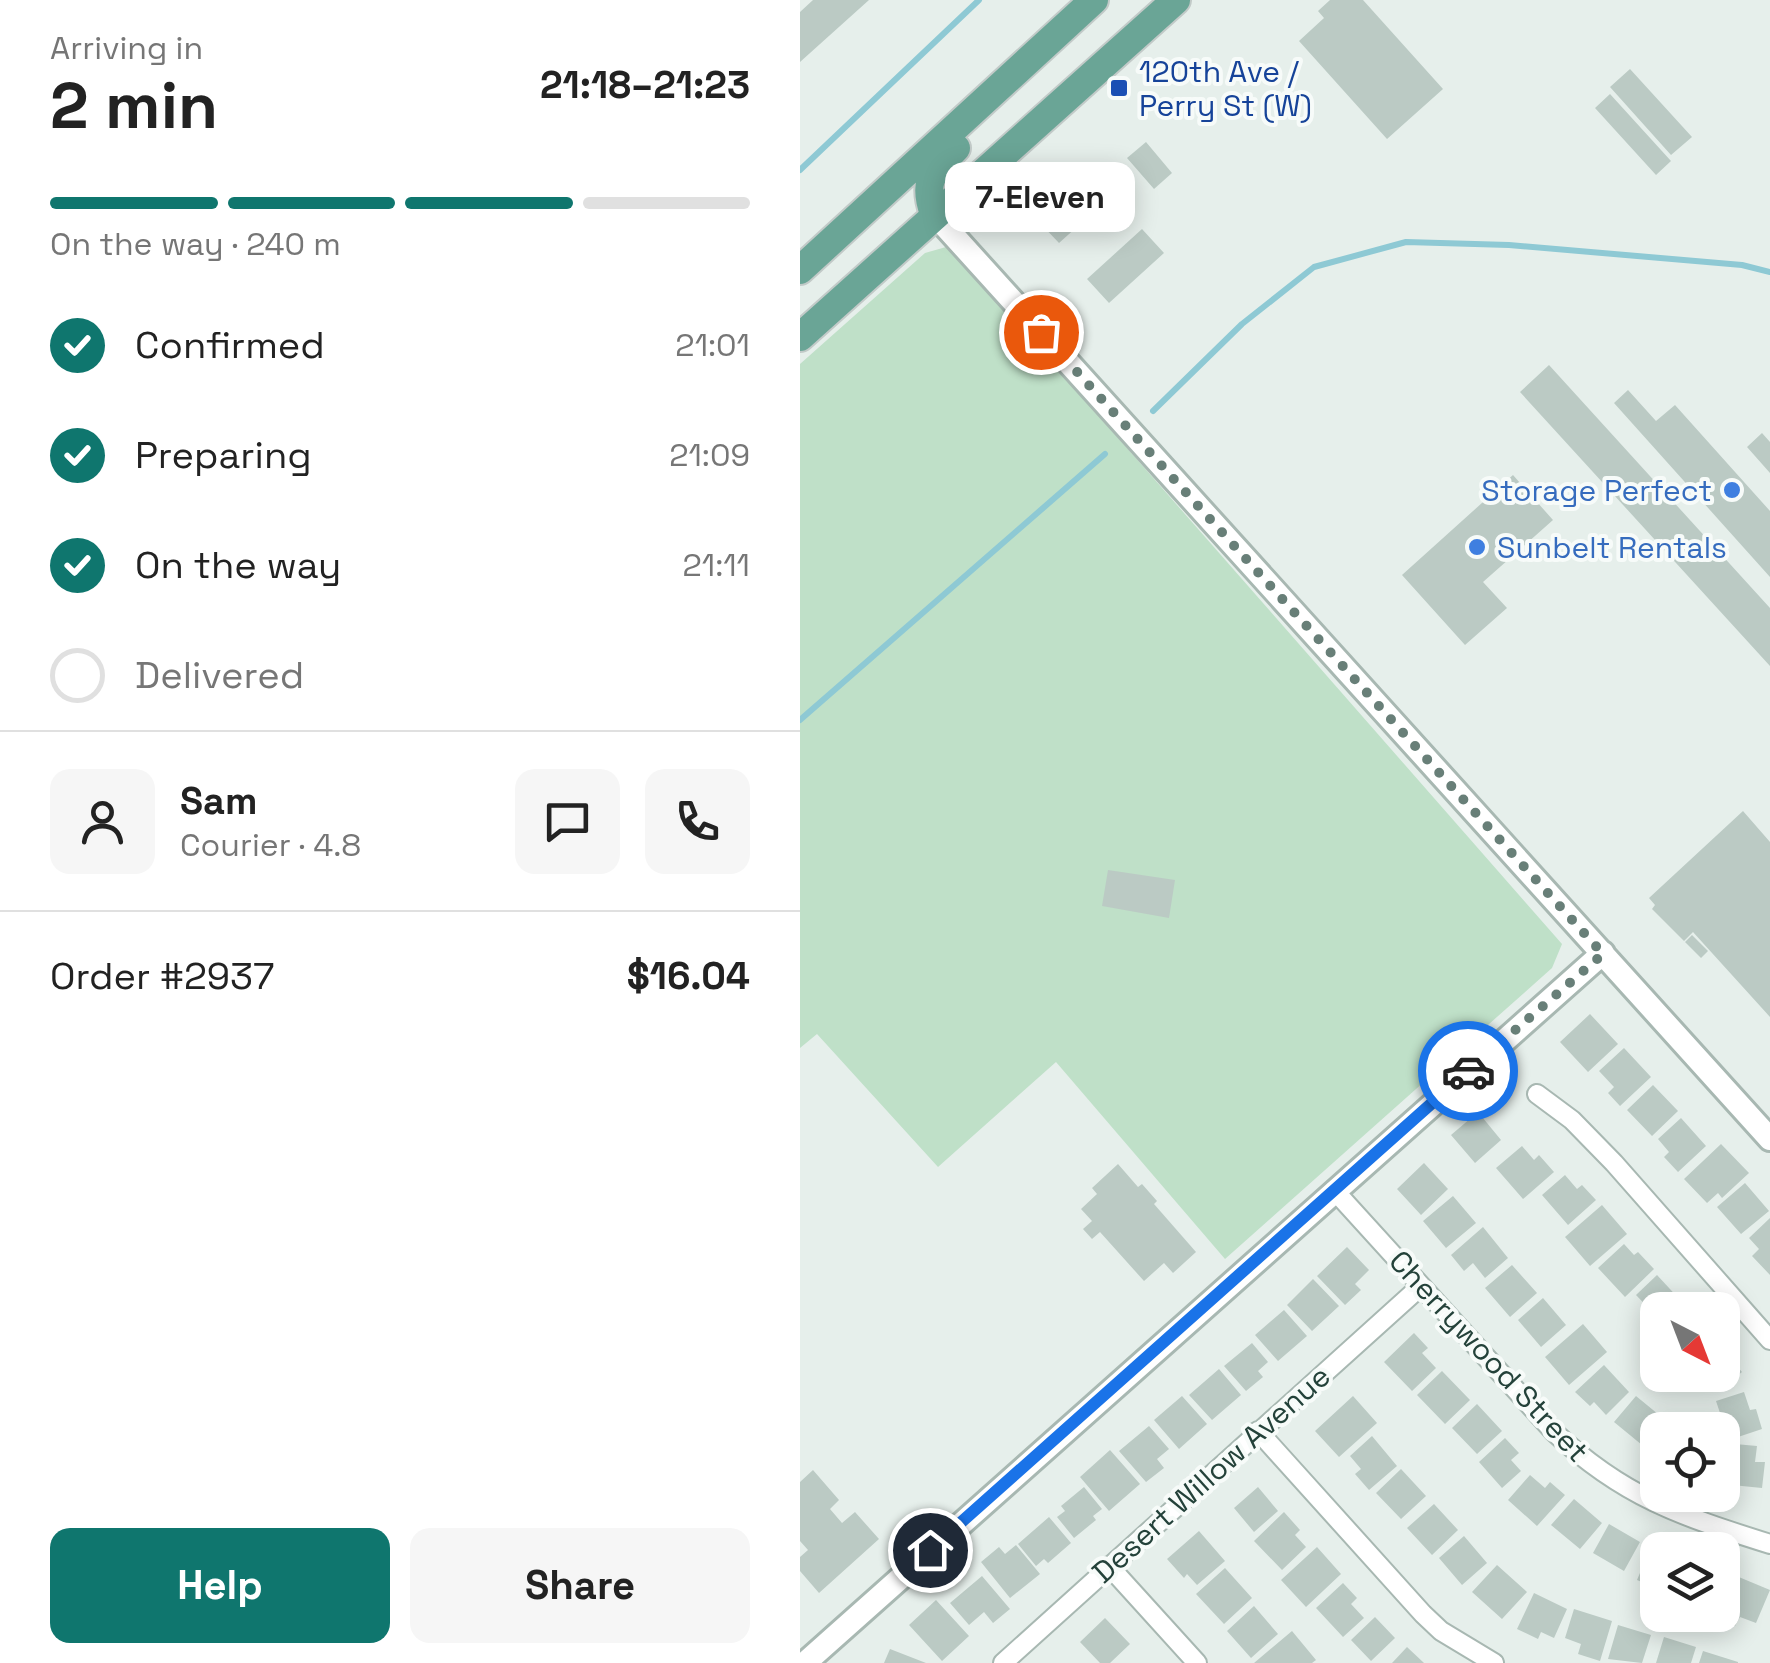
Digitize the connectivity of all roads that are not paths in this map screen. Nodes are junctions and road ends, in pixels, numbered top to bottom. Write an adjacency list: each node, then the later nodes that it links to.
1 (1094, 0): 3 (main road)
2 (1176, 0): 4 (main road)
3 (1034, 55): 4 (main road); 5 (main road)
4 (934, 214): 6 (main road); 7 (street)
5 (800, 270)
6 (800, 336)
7 (1603, 954): 9 (street); 10 (street)
8 (1536, 1094): 12 (street)
9 (1770, 1139)
10 (1334, 1190): 11 (street, Cherrywood Street); 16 (street)
11 (1421, 1286): 13 (street, Desert Willow Avenue); 14 (street, Cherrywood Street)
12 (1770, 1340)
13 (1258, 1432): 15 (street, Desert Willow Avenue); 19 (street)
14 (1770, 1544)
15 (1109, 1566): 17 (street, Desert Willow Avenue); 18 (street)
16 (805, 1663)
17 (1003, 1663)
18 (1196, 1663)
19 (1494, 1663)

